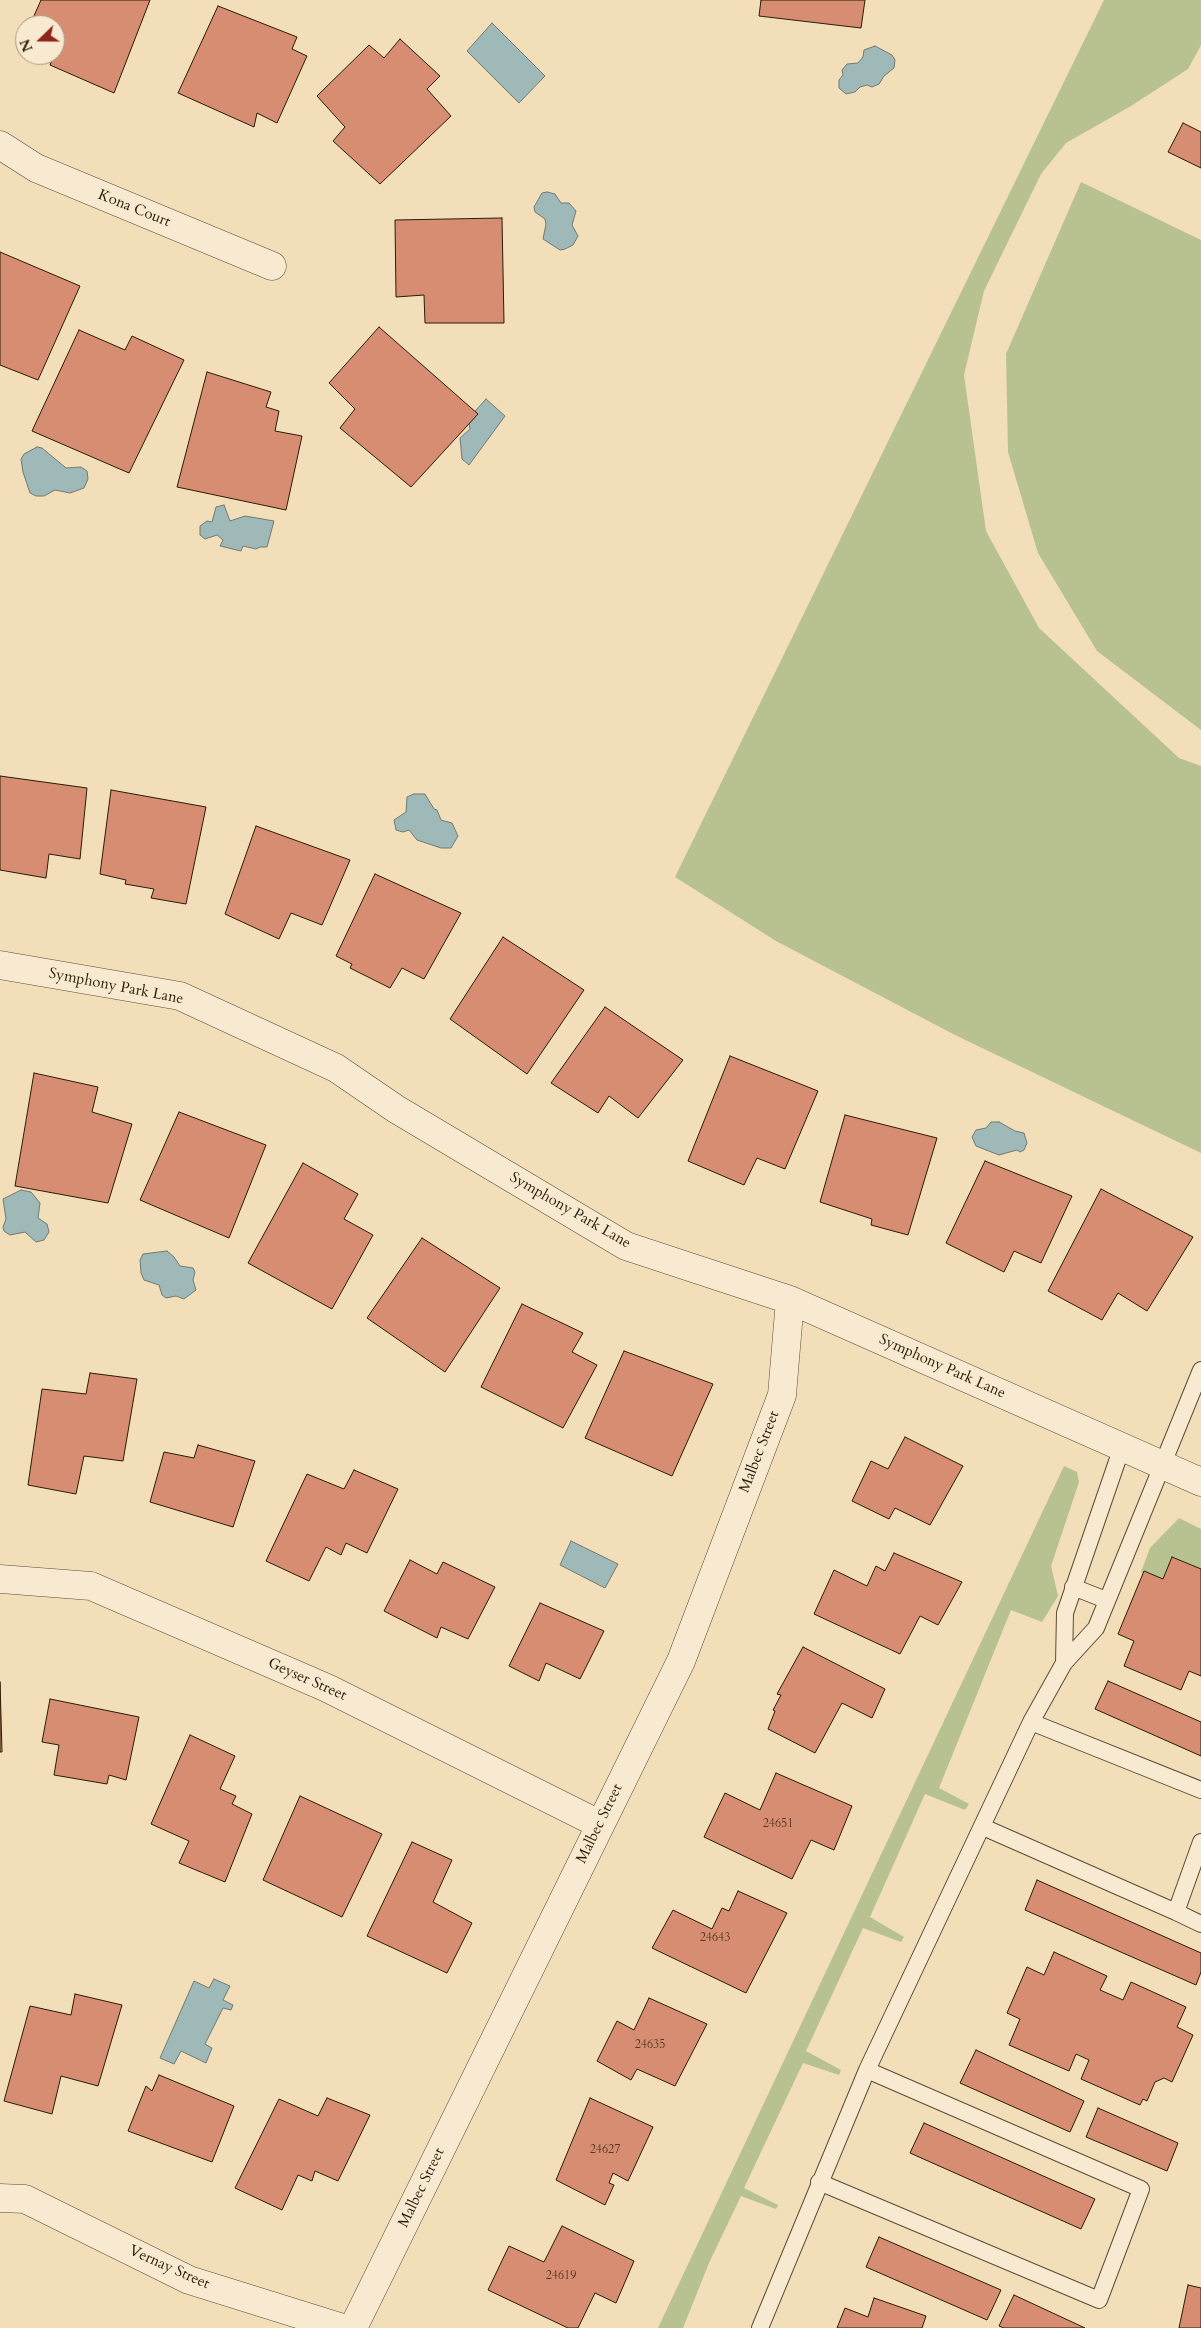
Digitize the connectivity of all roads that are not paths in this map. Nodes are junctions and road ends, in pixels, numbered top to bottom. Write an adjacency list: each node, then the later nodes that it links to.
1 (0, 145): 2 (street, Kona Court)
2 (272, 266)
3 (0, 965): 4 (street, Symphony Park Lane)
4 (790, 1300): 6 (street, Symphony Park Lane); 15 (street, Malbec Street)
5 (1201, 1370): 7 (lane)
6 (1122, 1447): 7 (street, Symphony Park Lane); 10 (lane)
7 (1164, 1465): 8 (street, Symphony Park Lane); 11 (lane)
8 (1201, 1482)
9 (0, 1579): 15 (street, Geyser Street)
10 (1073, 1587): 11 (lane); 12 (lane)
11 (1106, 1600): 12 (lane)
12 (1064, 1663): 13 (lane)
13 (1031, 1722): 14 (lane); 16 (lane)
14 (1201, 1790)
15 (600, 1824): 24 (street, Malbec Street)
16 (983, 1827): 18 (lane); 20 (lane)
17 (1201, 1842): 18 (lane)
18 (1176, 1912): 19 (lane)
19 (1201, 1924)
20 (866, 2070): 21 (lane); 21 (lane)
21 (819, 2182): 25 (lane)
22 (0, 2198): 23 (street, Vernay Street)
23 (343, 2328)
24 (353, 2328)
25 (760, 2328)

